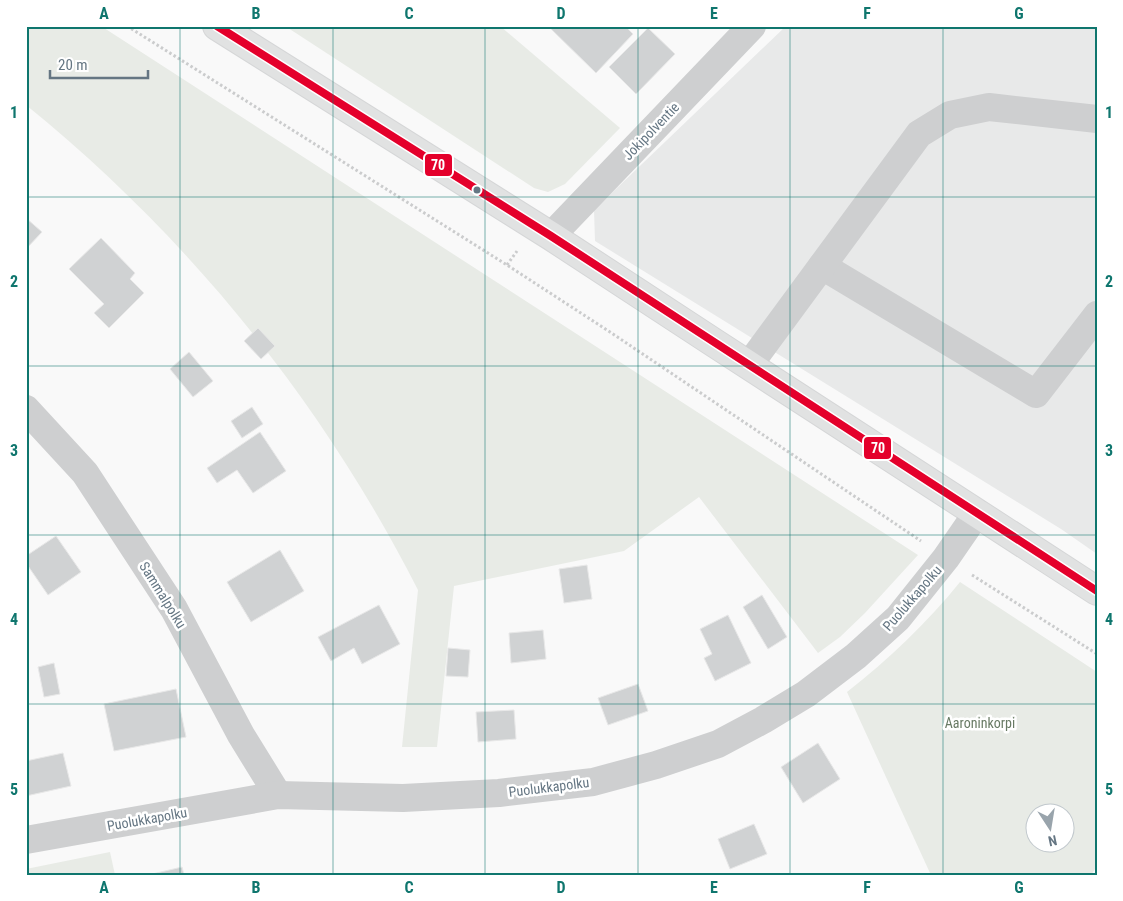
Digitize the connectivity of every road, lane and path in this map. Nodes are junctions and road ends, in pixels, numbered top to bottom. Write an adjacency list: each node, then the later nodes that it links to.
1 (127, 26): 11 (path)
2 (217, 26): 5 (main road)
3 (752, 26): 5 (street, Jokipolventie)
4 (1097, 119): 6 (street)
5 (551, 236): 8 (main road)
6 (822, 266): 7 (street); 8 (street)
7 (1097, 315)
8 (749, 366): 10 (main road)
9 (26, 409): 14 (street, Sammalpolku)
10 (977, 513): 11 (street, Puolukkapolku); 12 (main road)
11 (946, 558): 13 (path); 14 (street, Puolukkapolku)
12 (1097, 591)
13 (1097, 654)
14 (278, 795): 15 (street, Puolukkapolku)
15 (26, 840)

